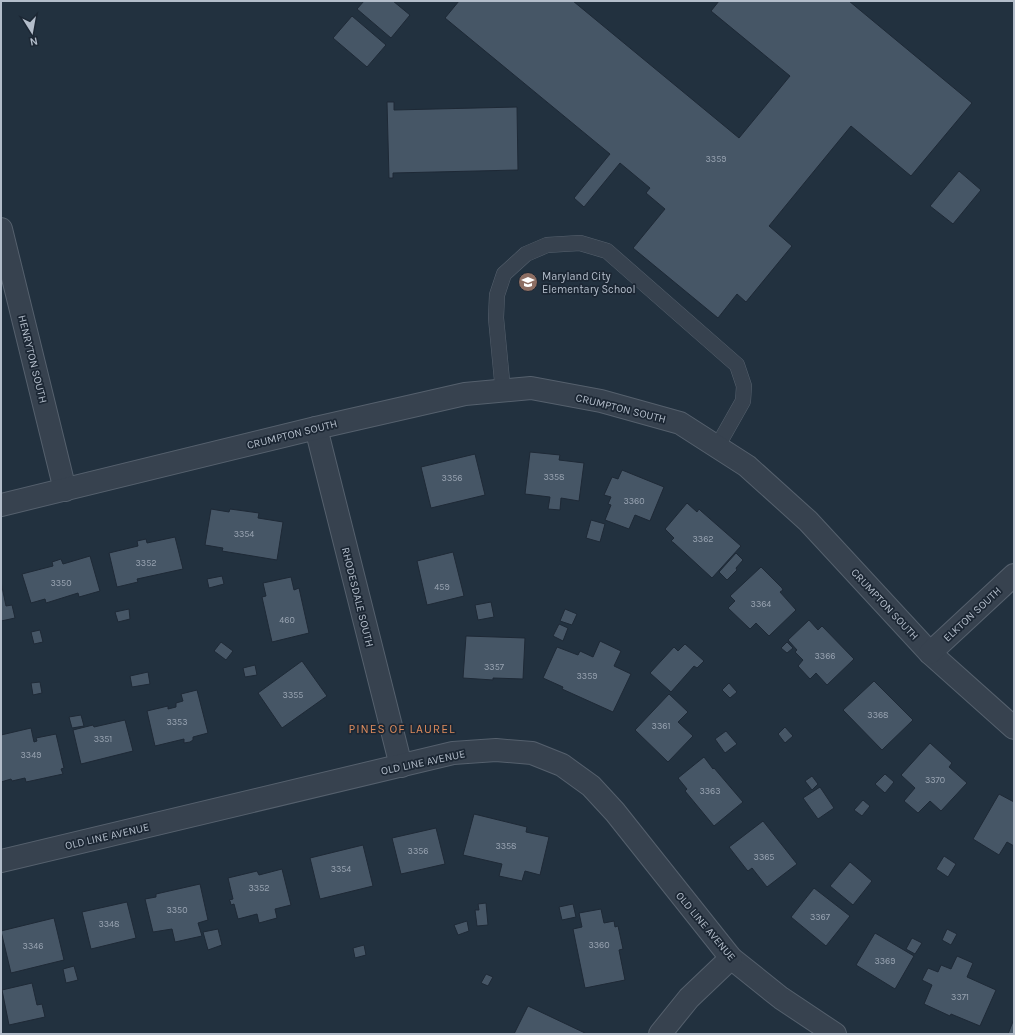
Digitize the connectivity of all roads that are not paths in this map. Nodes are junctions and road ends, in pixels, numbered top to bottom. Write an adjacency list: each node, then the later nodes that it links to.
1 (1, 229): 5 (street, HENRYTON SOUTH)
2 (504, 391): 3 (street, CRUMPTON SOUTH); 4 (street, CRUMPTON SOUTH); 4 (lane)
3 (316, 428): 5 (street, CRUMPTON SOUTH); 10 (street, RHODESDALE SOUTH)
4 (717, 447): 8 (street, CRUMPTON SOUTH)
5 (65, 490): 6 (street, CRUMPTON SOUTH)
6 (1, 505)
7 (1014, 575): 8 (street, ELKTON SOUTH)
8 (930, 653): 9 (street, CRUMPTON SOUTH)
9 (1014, 728)
10 (401, 766): 11 (street, OLD LINE AVENUE); 12 (street, OLD LINE AVENUE)
11 (1, 861)
12 (730, 958): 13 (street); 14 (street, OLD LINE AVENUE)
13 (660, 1034)
14 (835, 1034)

